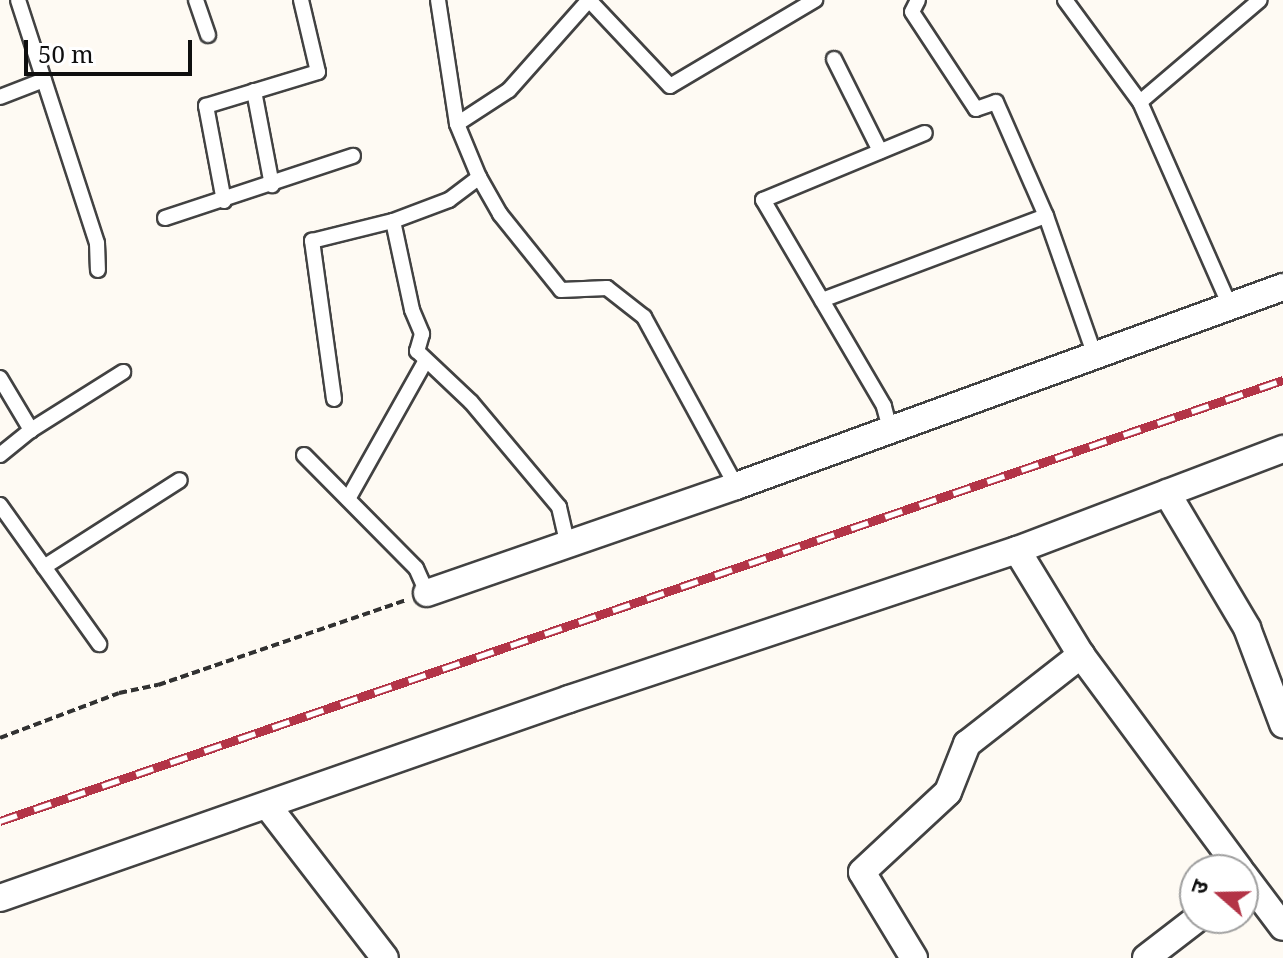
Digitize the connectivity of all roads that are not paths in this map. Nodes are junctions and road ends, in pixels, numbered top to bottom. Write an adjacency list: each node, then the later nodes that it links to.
1 (18, 0): 12 (lane)
2 (196, 0): 10 (lane)
3 (301, 0): 13 (lane)
4 (438, 0): 16 (lane)
5 (589, 0): 6 (lane); 16 (lane)
6 (815, 0)
7 (918, 0): 23 (lane)
8 (1065, 0): 15 (lane)
9 (1260, 0): 15 (lane)
10 (208, 35)
11 (834, 59): 18 (lane)
12 (44, 80): 14 (lane); 26 (lane)
13 (254, 91): 21 (lane); 22 (lane)
14 (0, 97)
15 (1140, 102): 29 (lane)
16 (457, 124): 20 (lane)
17 (925, 133): 18 (lane)
18 (880, 151): 28 (lane)
19 (353, 156): 21 (lane)
20 (479, 177): 25 (lane); 41 (lane)
21 (272, 185): 22 (lane)
22 (224, 201): 24 (lane)
23 (1046, 216): 28 (lane); 30 (lane)
24 (165, 218)
25 (393, 221): 31 (lane); 34 (lane)
26 (98, 270)
27 (1283, 287): 29 (street)
28 (822, 300): 35 (lane)
29 (1229, 304): 30 (street)
30 (1094, 353): 35 (street)
31 (426, 360): 43 (lane); 45 (lane)
32 (123, 372): 36 (lane)
33 (0, 378): 36 (lane)
34 (334, 399)
35 (890, 429): 41 (street)
36 (31, 430): 38 (lane)
37 (1283, 449): 42 (street)
38 (0, 455)
39 (304, 455): 43 (lane)
40 (180, 480): 47 (lane)
41 (736, 486): 45 (street)
42 (1167, 493): 46 (street); 51 (street)
43 (348, 499): 48 (lane)
44 (0, 505): 47 (lane)
45 (568, 545): 48 (street)
46 (1017, 550): 50 (street); 52 (street)
47 (44, 567): 49 (lane)
48 (427, 593)
49 (99, 644)
50 (1081, 655): 53 (street); 60 (street)
51 (1283, 724)
52 (267, 805): 55 (street); 59 (street)
53 (1226, 854)
54 (1259, 897): 56 (street)
55 (0, 898)
56 (1283, 927)
57 (1179, 933): 58 (street)
58 (1150, 957)
59 (385, 958)
60 (914, 958)

